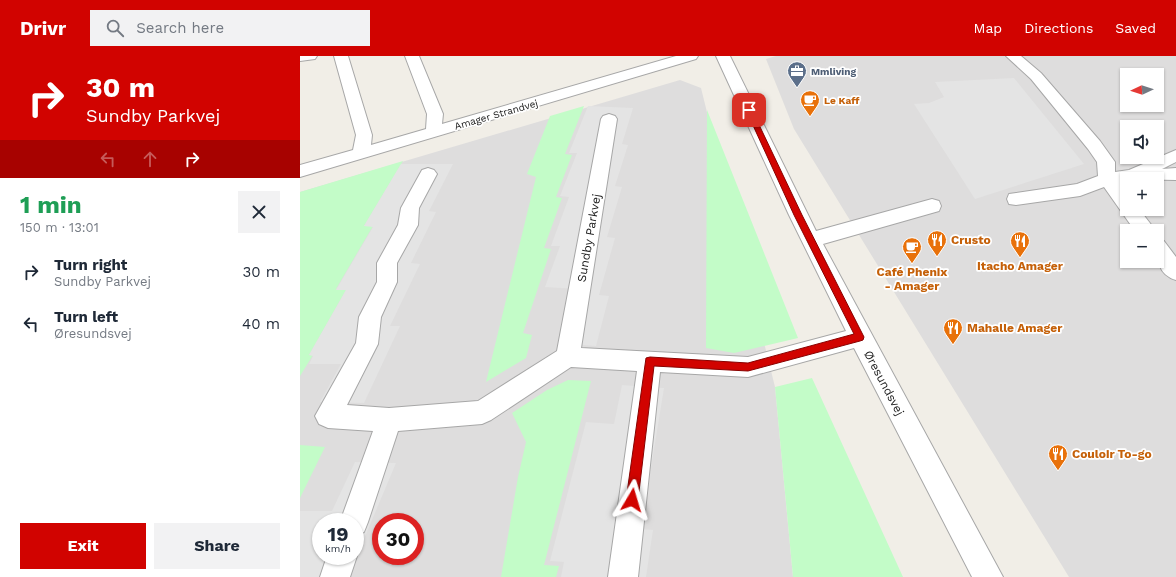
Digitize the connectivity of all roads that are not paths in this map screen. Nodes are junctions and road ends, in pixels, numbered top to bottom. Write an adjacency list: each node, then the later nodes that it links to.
1 (310, 56): 7 (street)
2 (340, 56): 12 (street)
3 (412, 56): 11 (street)
4 (691, 56): 11 (street, Amager Strandvej)
5 (722, 56): 27 (street, Øresundsvej)
6 (1013, 56): 8 (street)
7 (300, 57)
8 (1070, 117): 9 (street); 19 (street)
9 (1089, 117)
10 (609, 119): 31 (street, Sundby Parkvej)
11 (434, 132): 12 (street, Amager Strandvej)
12 (361, 152): 14 (street, Amager Strandvej)
13 (1176, 155): 15 (street)
14 (300, 171)
15 (1144, 172)
16 (428, 174): 33 (street)
17 (1176, 174): 18 (street)
18 (1164, 176)
19 (1120, 183)
20 (1120, 184): 23 (street)
21 (1176, 189): 22 (street)
22 (1164, 190)
23 (1016, 199)
24 (932, 206): 27 (street)
25 (1134, 216): 26 (street)
26 (1141, 224)
27 (811, 240): 30 (street, Øresundsvej)
28 (1164, 256): 29 (street)
29 (1176, 272)
30 (860, 337): 32 (street); 38 (street, Øresundsvej)
31 (568, 357): 32 (street); 33 (street)
32 (650, 361): 37 (street)
33 (389, 420): 34 (street)
34 (357, 513)
35 (339, 565): 36 (street)
36 (335, 577)
37 (622, 577)
38 (988, 577)

